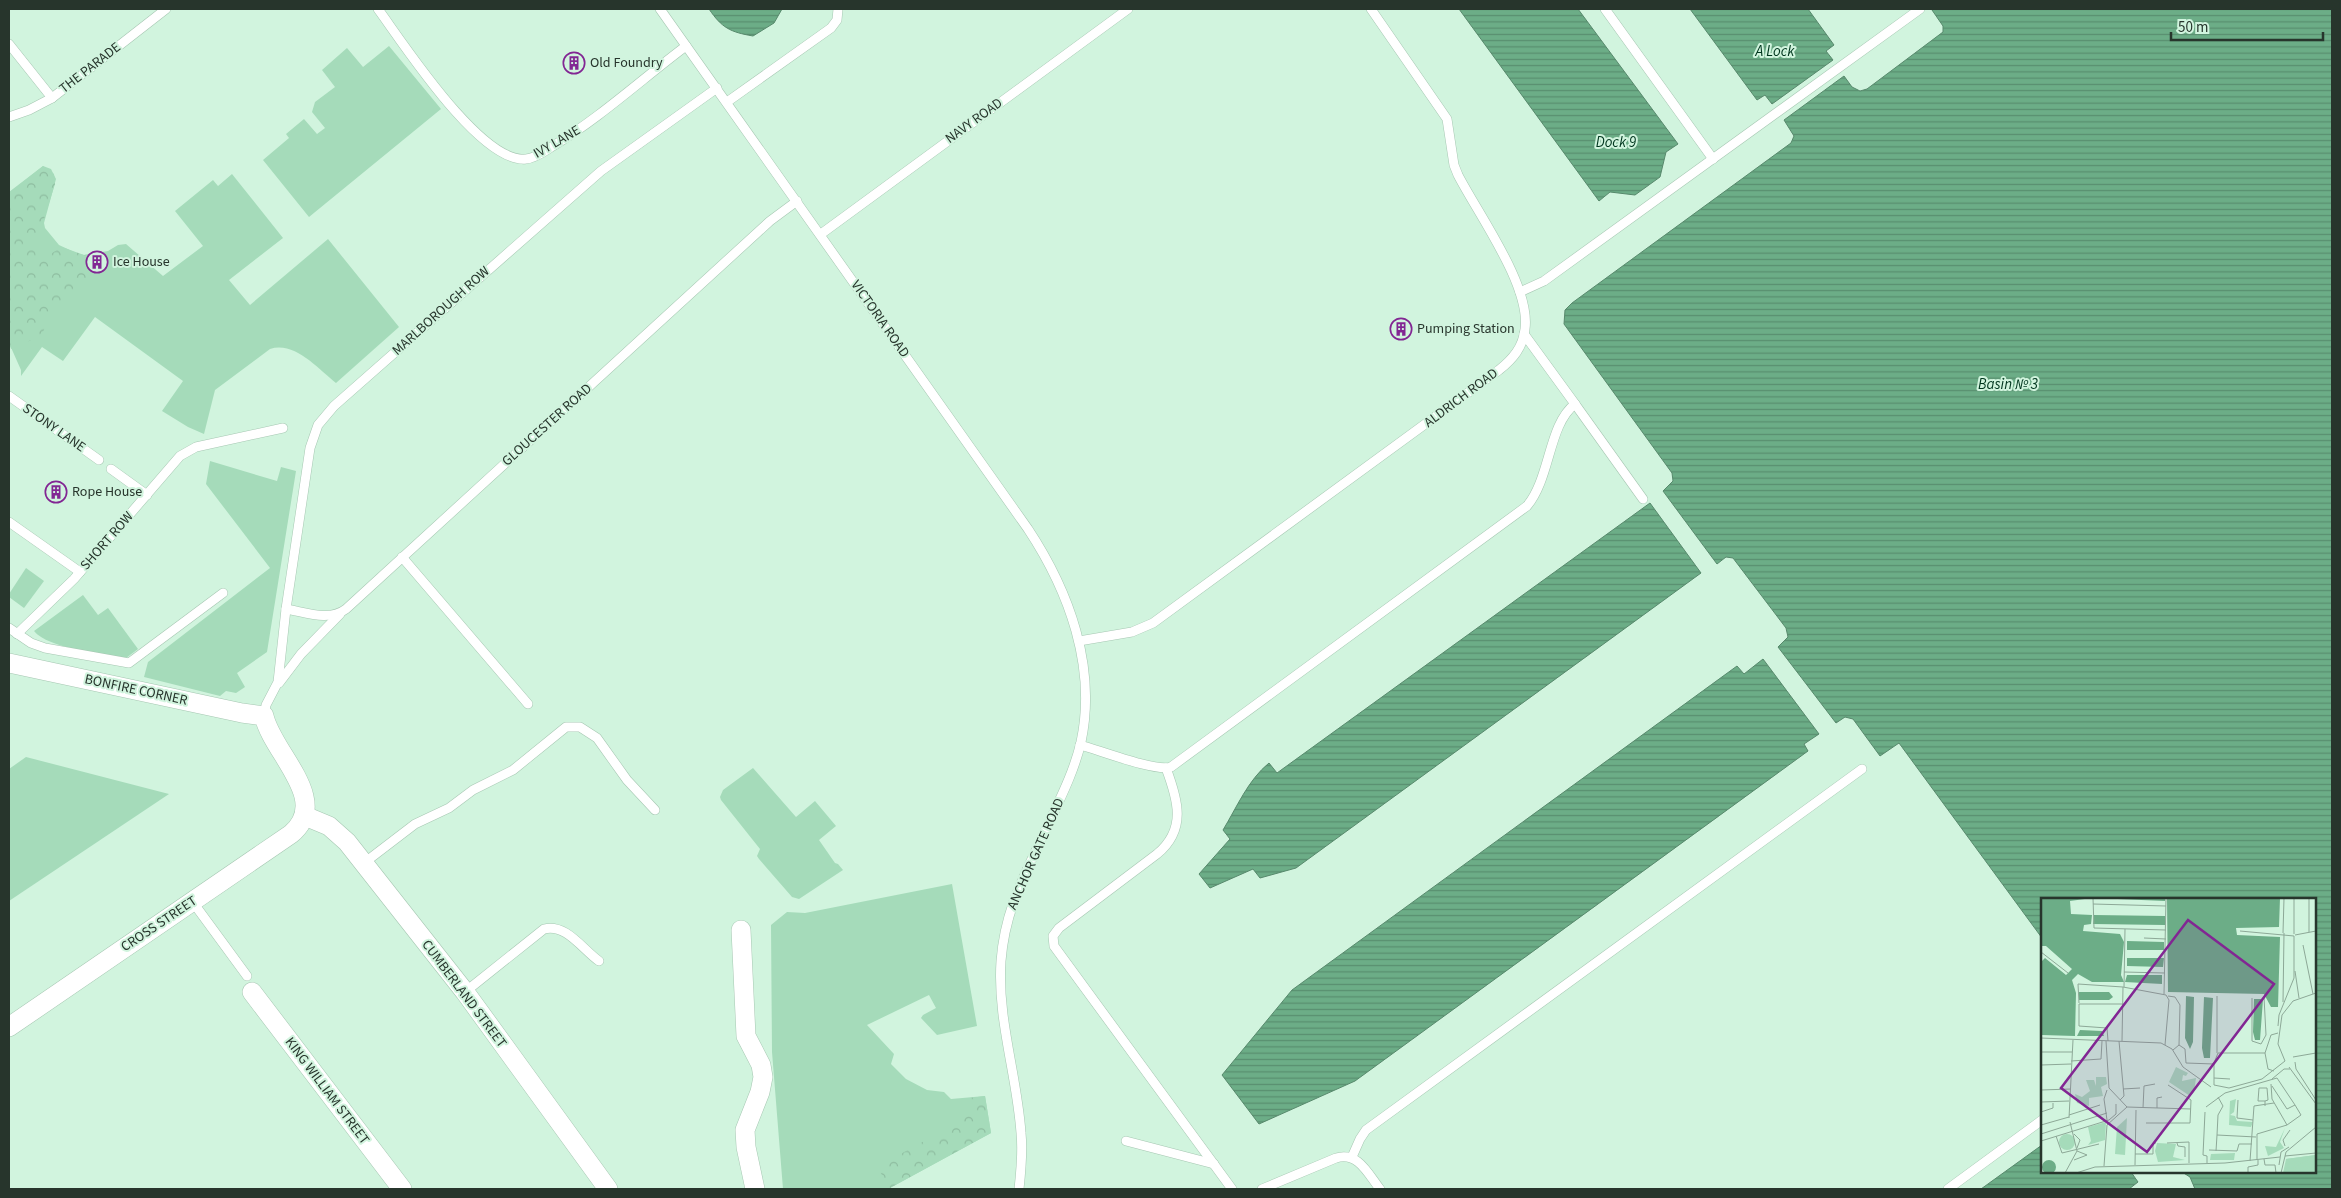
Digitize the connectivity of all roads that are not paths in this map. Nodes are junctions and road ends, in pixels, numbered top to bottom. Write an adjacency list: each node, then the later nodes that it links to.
1 (166, 9): 12 (lane, THE PARADE)
2 (378, 9): 10 (lane, IVY LANE)
3 (660, 9): 10 (lane, VICTORIA ROAD)
4 (838, 9): 13 (lane)
5 (1128, 9): 17 (lane, NAVY ROAD)
6 (1371, 9): 18 (lane, ALDRICH ROAD)
7 (1605, 9): 15 (lane)
8 (1920, 9): 15 (lane)
9 (9, 44): 12 (lane)
10 (686, 46): 11 (lane, VICTORIA ROAD)
11 (717, 88): 13 (lane, VICTORIA ROAD); 31 (lane, MARLBOROUGH ROW)
12 (52, 98): 14 (lane, THE PARADE)
13 (727, 102): 16 (lane, VICTORIA ROAD)
14 (9, 117)
15 (1713, 159): 18 (lane)
16 (797, 201): 17 (lane, VICTORIA ROAD); 28 (lane, GLOUCESTER ROAD)
17 (821, 234): 35 (lane, VICTORIA ROAD)
18 (1520, 292): 19 (lane, ALDRICH ROAD)
19 (1524, 334): 21 (lane); 35 (lane, ALDRICH ROAD)
20 (9, 396): 23 (lane, STONY LANE)
21 (1575, 404): 26 (lane); 41 (lane)
22 (283, 428): 25 (lane, SHORT ROW)
23 (99, 460)
24 (111, 469): 25 (lane)
25 (146, 495): 29 (lane, SHORT ROW)
26 (1643, 499)
27 (9, 522): 29 (lane)
28 (402, 557): 32 (lane, GLOUCESTER ROAD); 38 (lane)
29 (80, 572): 34 (lane, SHORT ROW)
30 (223, 593): 34 (lane)
31 (286, 609): 32 (lane, GLOUCESTER ROAD); 37 (lane, MARLBOROUGH ROW)
32 (346, 609): 37 (lane)
33 (9, 628): 34 (lane)
34 (17, 634)
35 (1079, 641): 40 (lane, ANCHOR GATE ROAD)
36 (9, 663): 39 (street, BONFIRE CORNER)
37 (277, 685): 39 (lane)
38 (528, 704)
39 (264, 716): 44 (street)
40 (1080, 745): 41 (lane); 59 (lane, ANCHOR GATE ROAD)
41 (1166, 768): 55 (lane)
42 (1862, 769): 54 (lane)
43 (654, 810): 45 (lane)
44 (305, 816): 45 (street, CUMBERLAND STREET); 46 (street, CROSS STREET)
45 (364, 863): 50 (street, CUMBERLAND STREET)
46 (192, 901): 49 (lane); 51 (street, CROSS STREET)
47 (741, 930): 58 (street)
48 (599, 961): 50 (lane)
49 (250, 984): 56 (street, KING WILLIAM STREET)
50 (465, 992): 57 (street, CUMBERLAND STREET)
51 (9, 1027)
52 (2041, 1121): 63 (lane)
53 (1126, 1141): 55 (lane)
54 (1352, 1157): 61 (lane); 62 (lane)
55 (1214, 1164): 60 (lane)
56 (402, 1189)
57 (608, 1189)
58 (755, 1189)
59 (1019, 1189)
60 (1232, 1189)
61 (1262, 1189)
62 (1380, 1189)
63 (1948, 1189)

